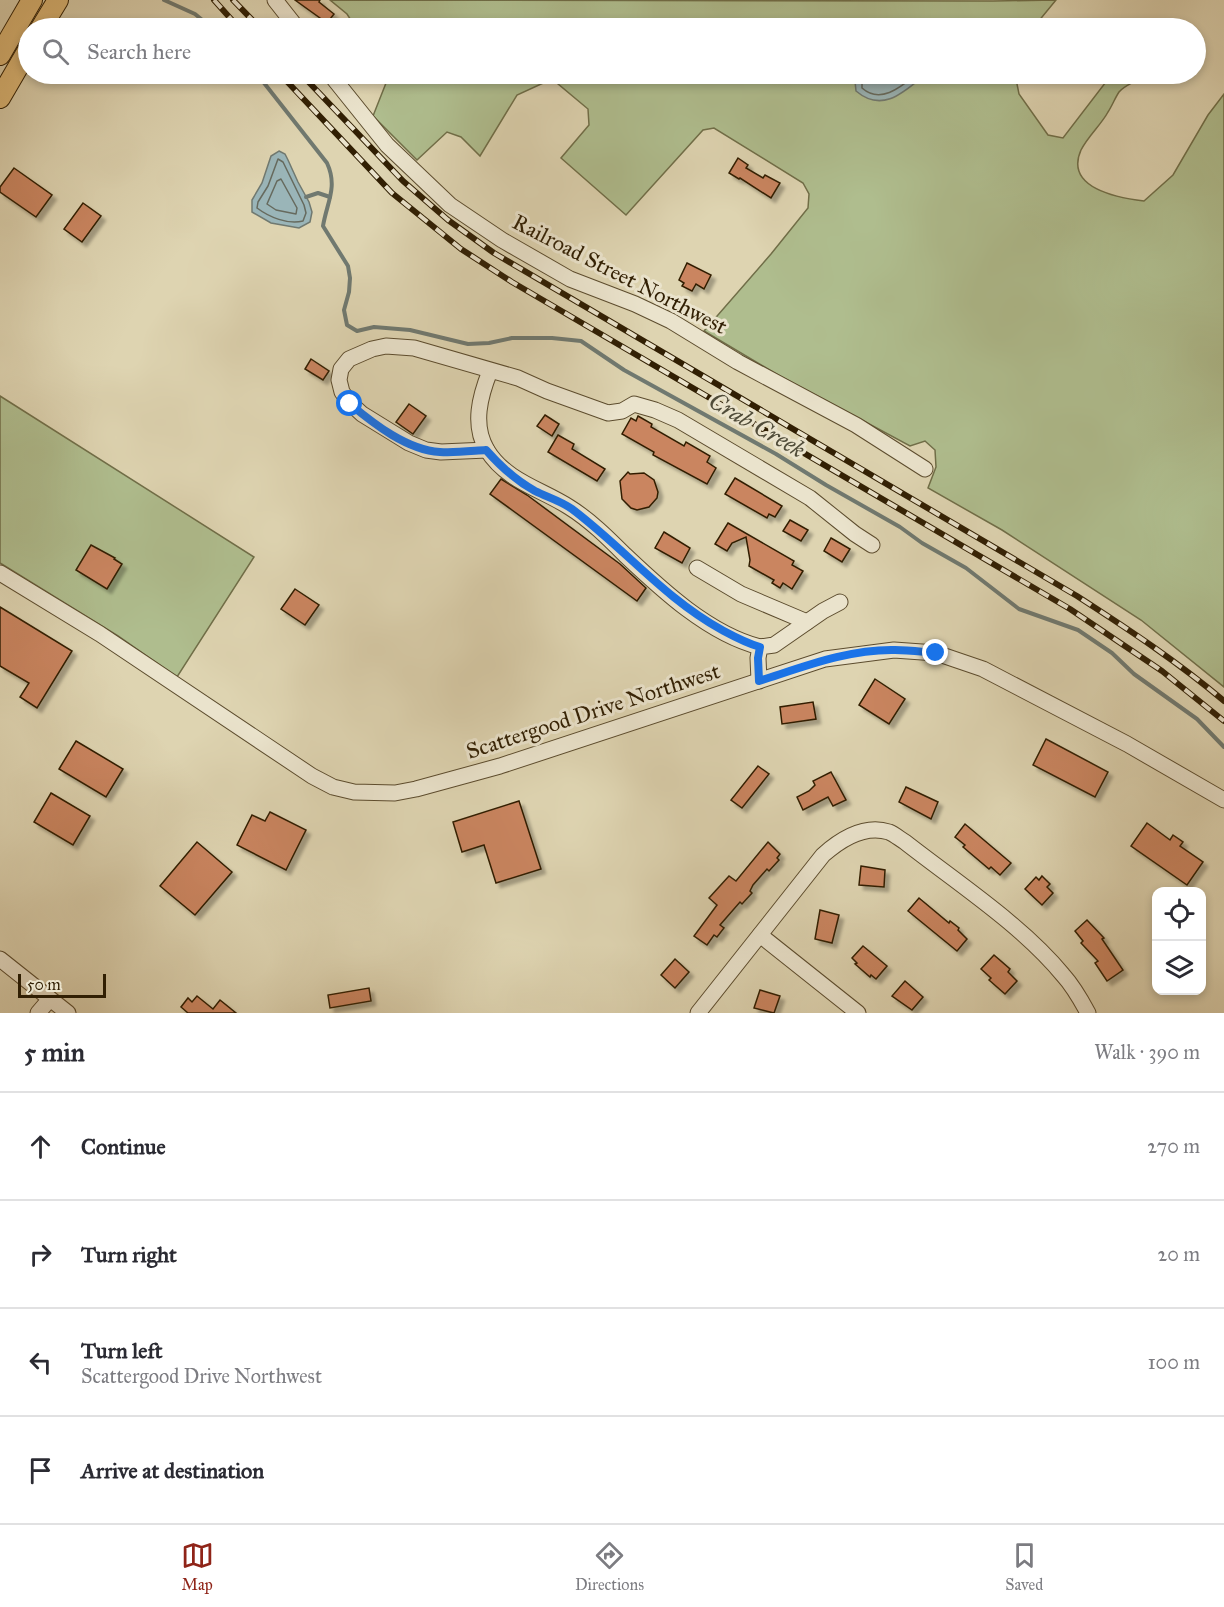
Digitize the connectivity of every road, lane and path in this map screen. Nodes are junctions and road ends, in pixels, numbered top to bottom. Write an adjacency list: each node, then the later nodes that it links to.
1 (32, 0): 4 (main road)
2 (58, 0): 5 (main road)
3 (275, 0): 6 (street)
4 (21, 18)
5 (48, 18)
6 (289, 18)
7 (18, 24): 8 (main road)
8 (0, 54): 9 (street)
9 (18, 56)
10 (18, 68): 12 (main road)
11 (338, 84): 15 (street, Railroad Street Northwest)
12 (0, 98)
13 (490, 371): 14 (street); 14 (street); 16 (street)
14 (486, 450): 21 (street)
15 (926, 469)
16 (872, 545)
17 (697, 568): 20 (street)
18 (0, 573): 22 (street, Scattergood Drive Northwest)
19 (840, 602): 20 (street)
20 (807, 622): 21 (street)
21 (760, 647): 22 (street)
22 (759, 681): 23 (street, Scattergood Drive Northwest)
23 (1224, 800)
24 (760, 935): 29 (street); 30 (street); 31 (street)
25 (0, 959): 26 (street)
26 (50, 999): 27 (street); 28 (street)
27 (38, 1013)
28 (68, 1013)
29 (698, 1013)
30 (858, 1013)
31 (1089, 1013)

